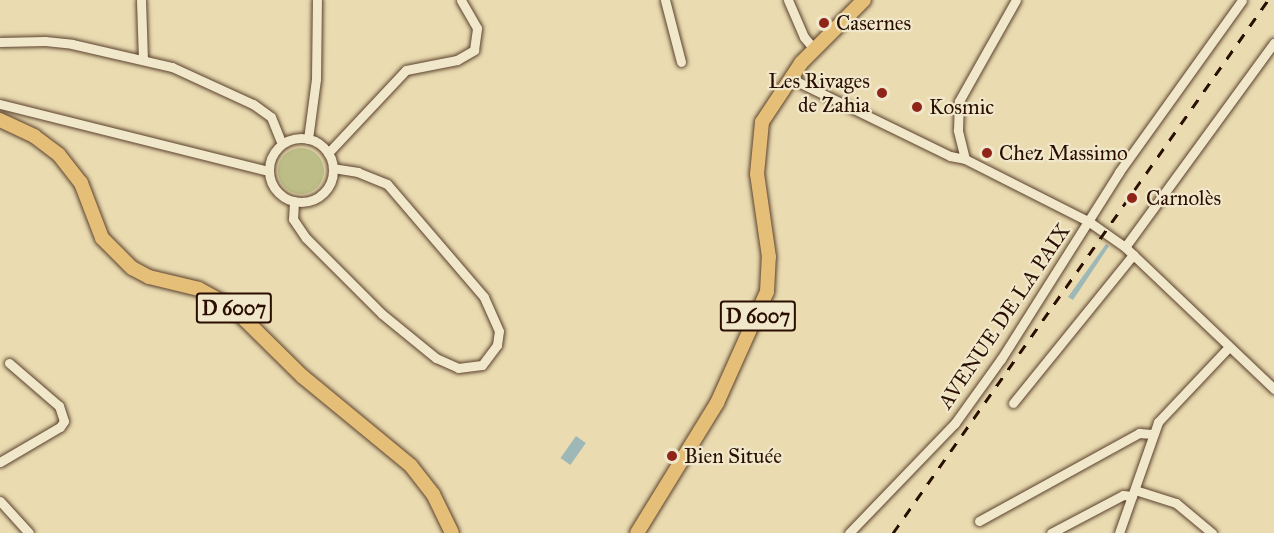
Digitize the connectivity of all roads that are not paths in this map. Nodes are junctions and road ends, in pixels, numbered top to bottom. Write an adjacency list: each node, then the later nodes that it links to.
1 (141, 0): 12 (street)
2 (317, 0): 17 (street)
3 (461, 0): 19 (street)
4 (665, 0): 13 (street)
5 (788, 0): 11 (street)
6 (864, 0): 11 (main road, D 6007)
7 (1016, 0): 20 (street)
8 (1242, 0): 24 (street, AVENUE DE LA PAIX)
9 (0, 42): 12 (street)
10 (1274, 43): 25 (street)
11 (814, 50): 14 (main road, D 6007)
12 (143, 60): 18 (street)
13 (681, 62)
14 (790, 78): 20 (street); 38 (main road, D 6007)
15 (0, 104): 22 (street)
16 (0, 120): 37 (main road, D 6007)
17 (308, 139): 18 (street); 19 (street)
18 (282, 144): 22 (street)
19 (328, 153): 21 (street)
20 (965, 159): 24 (street)
21 (333, 168): 23 (street); 23 (street)
22 (269, 171): 23 (street)
23 (294, 201)
24 (1088, 221): 25 (street); 39 (street, AVENUE DE LA PAIX)
25 (1125, 247): 26 (street)
26 (1133, 255): 27 (street); 30 (street)
27 (1229, 347): 29 (street); 31 (street)
28 (9, 363): 32 (street)
29 (1274, 389)
30 (1013, 403)
31 (1152, 434): 33 (street); 35 (street)
32 (0, 462)
33 (1133, 493): 40 (street); 41 (street); 42 (street)
34 (0, 501): 36 (street)
35 (979, 521)
36 (29, 533)
37 (452, 533)
38 (636, 533)
39 (849, 533)
40 (1051, 533)
41 (1119, 533)
42 (1212, 533)

